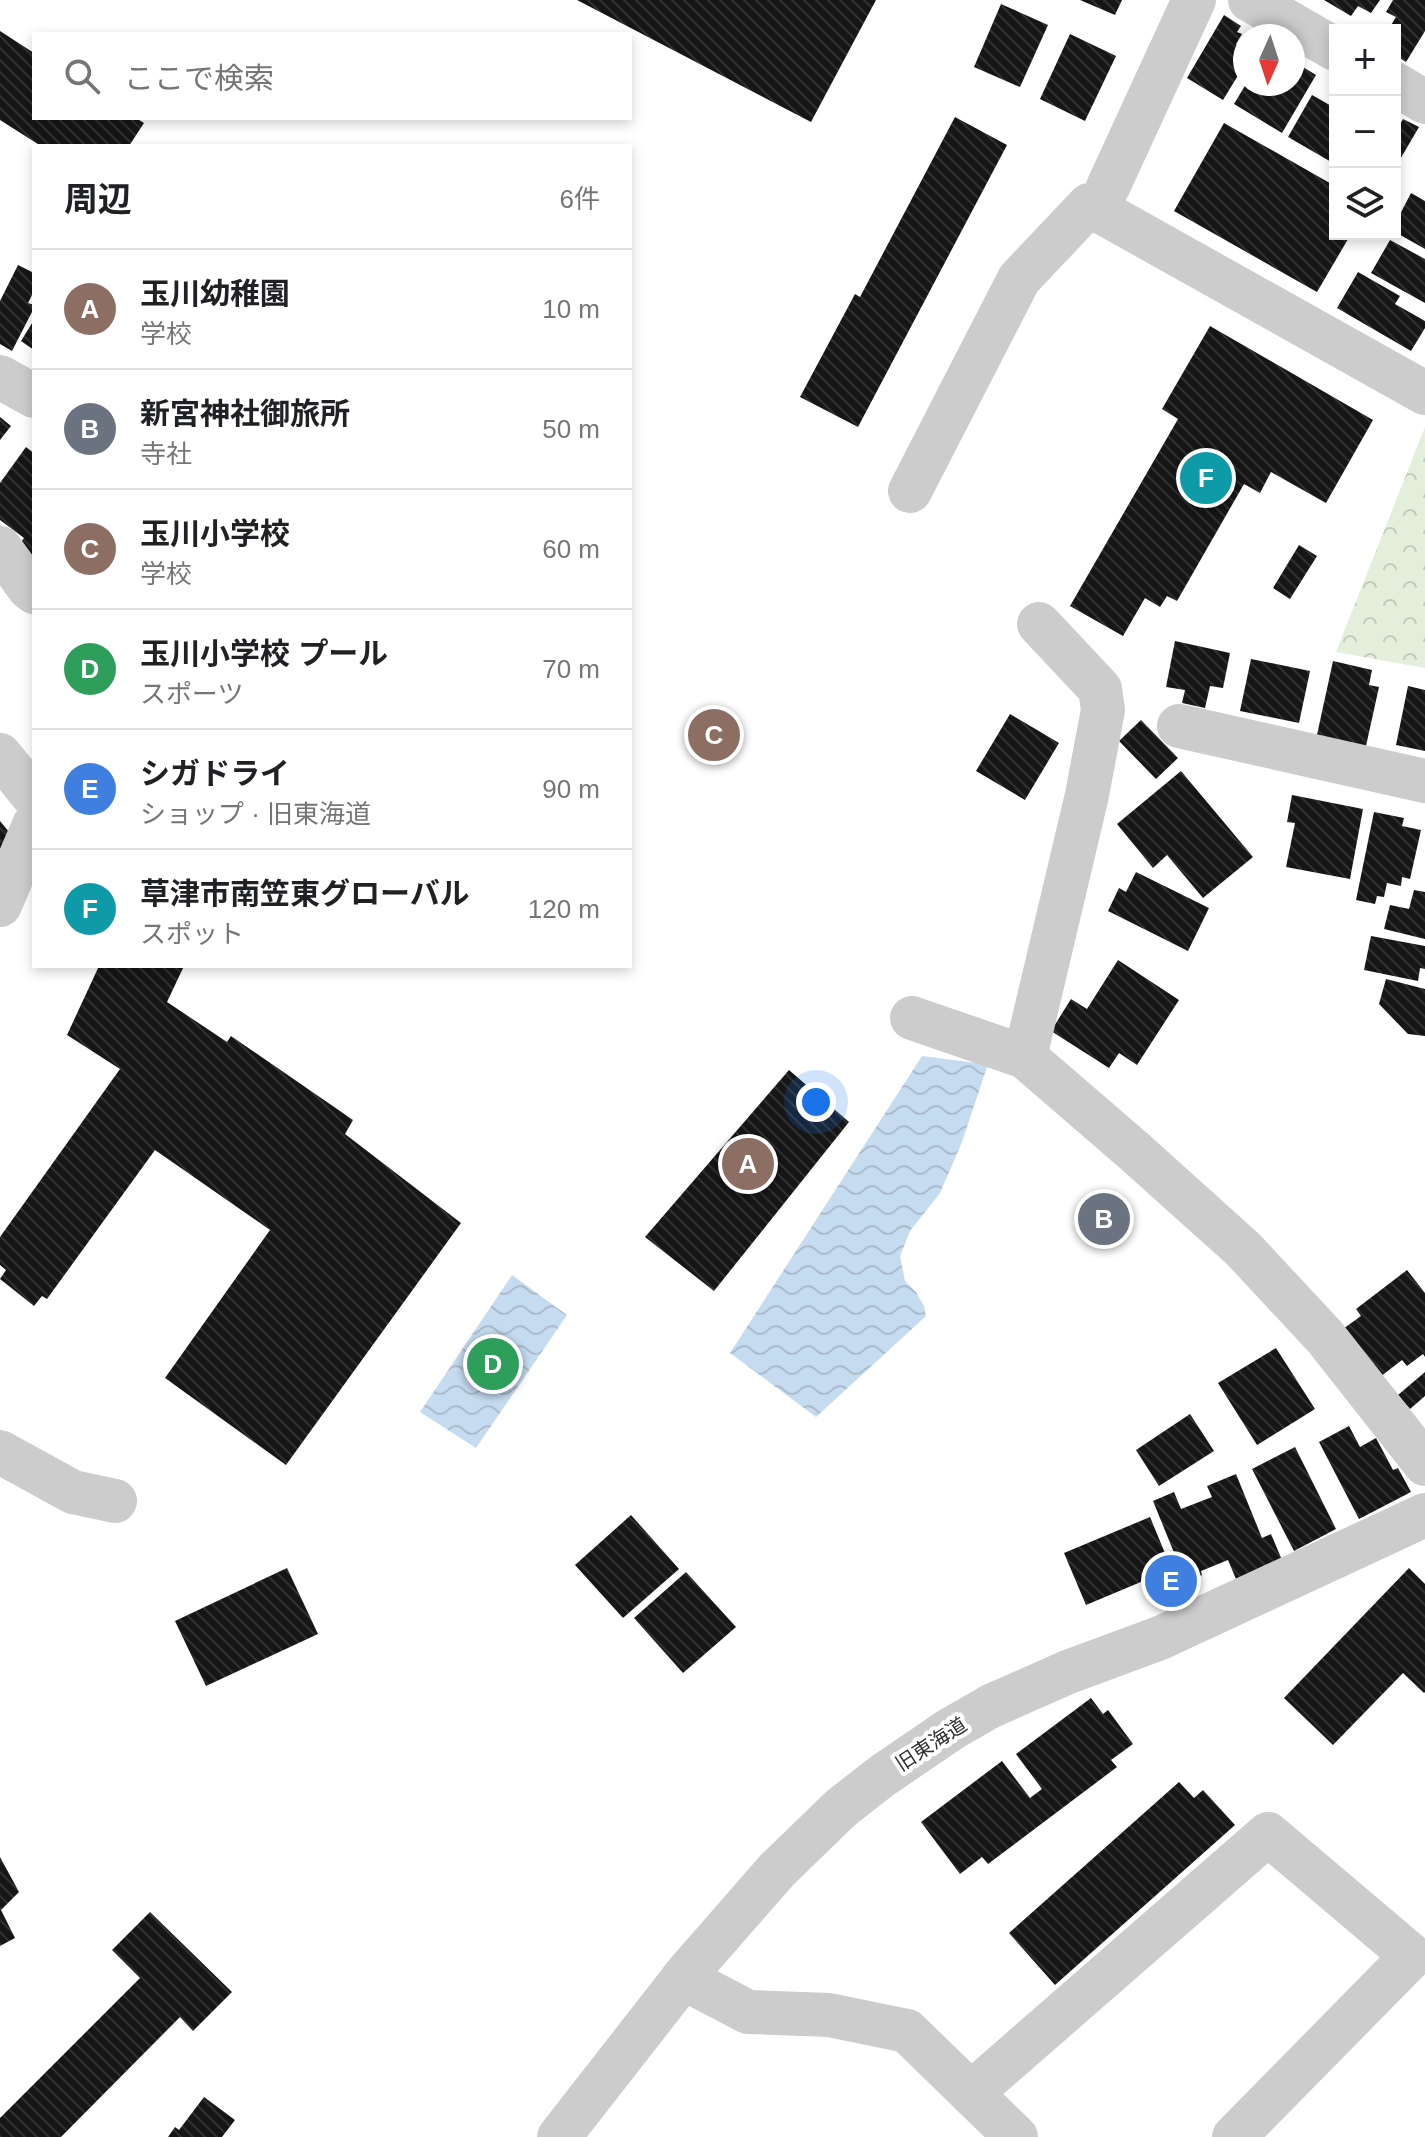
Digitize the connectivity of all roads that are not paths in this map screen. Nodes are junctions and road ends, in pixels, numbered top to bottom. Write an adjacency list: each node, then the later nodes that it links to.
1 (1194, 0): 6 (street)
2 (1250, 0): 3 (street)
3 (1329, 46)
4 (1401, 88): 5 (street)
5 (1425, 102)
6 (1108, 187)
7 (0, 377): 9 (street)
8 (1425, 393): 10 (street)
9 (32, 395)
10 (910, 491)
11 (0, 548): 12 (street)
12 (32, 590)
13 (1039, 624): 21 (street)
14 (1179, 726): 16 (street)
15 (0, 755): 17 (street)
16 (1425, 781)
17 (32, 795)
18 (32, 830): 19 (street)
19 (0, 905)
20 (912, 1018): 21 (street)
21 (1025, 1057): 23 (street)
22 (0, 1452): 24 (street)
23 (1425, 1464)
24 (115, 1501)
25 (1425, 1515): 26 (street, 旧東海道)
26 (683, 1978): 27 (street); 28 (street, 旧東海道)
27 (971, 2093): 29 (street); 30 (street)
28 (559, 2137)
29 (1016, 2137)
30 (1234, 2137)

